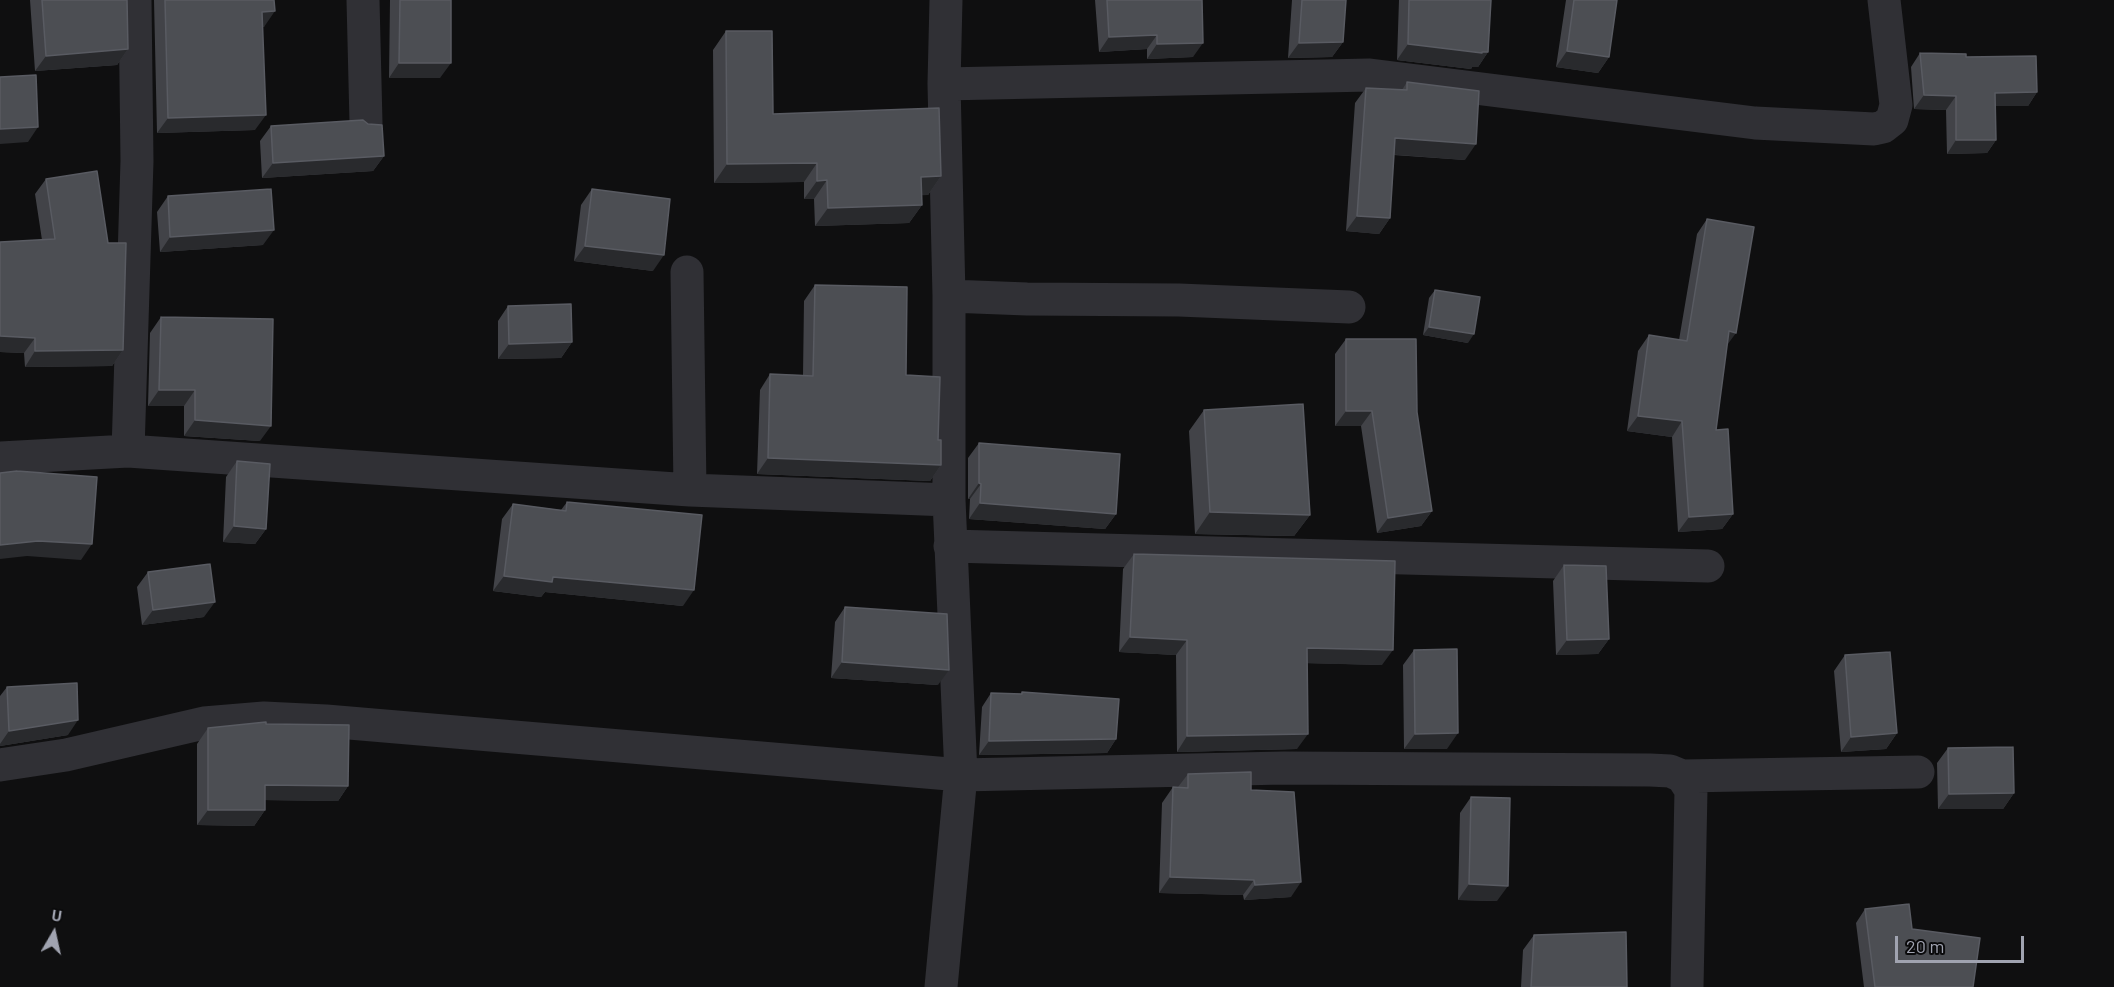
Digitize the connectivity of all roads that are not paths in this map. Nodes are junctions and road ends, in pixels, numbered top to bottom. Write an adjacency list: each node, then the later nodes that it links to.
1 (135, 0): 10 (street)
2 (363, 0): 6 (street)
3 (946, 0): 5 (street)
4 (1884, 0): 5 (street)
5 (944, 84): 8 (street)
6 (366, 123)
7 (687, 272): 12 (street)
8 (949, 296): 9 (street); 13 (street)
9 (1349, 307)
10 (128, 452): 11 (street); 12 (street)
11 (0, 458)
12 (690, 490): 13 (street)
13 (948, 500): 14 (street)
14 (950, 546): 15 (street); 18 (street)
15 (1708, 566)
16 (0, 765): 18 (street)
17 (1918, 772): 19 (street)
18 (961, 775): 19 (street); 20 (street)
19 (1682, 776): 21 (street)
20 (941, 987)
21 (1687, 987)

